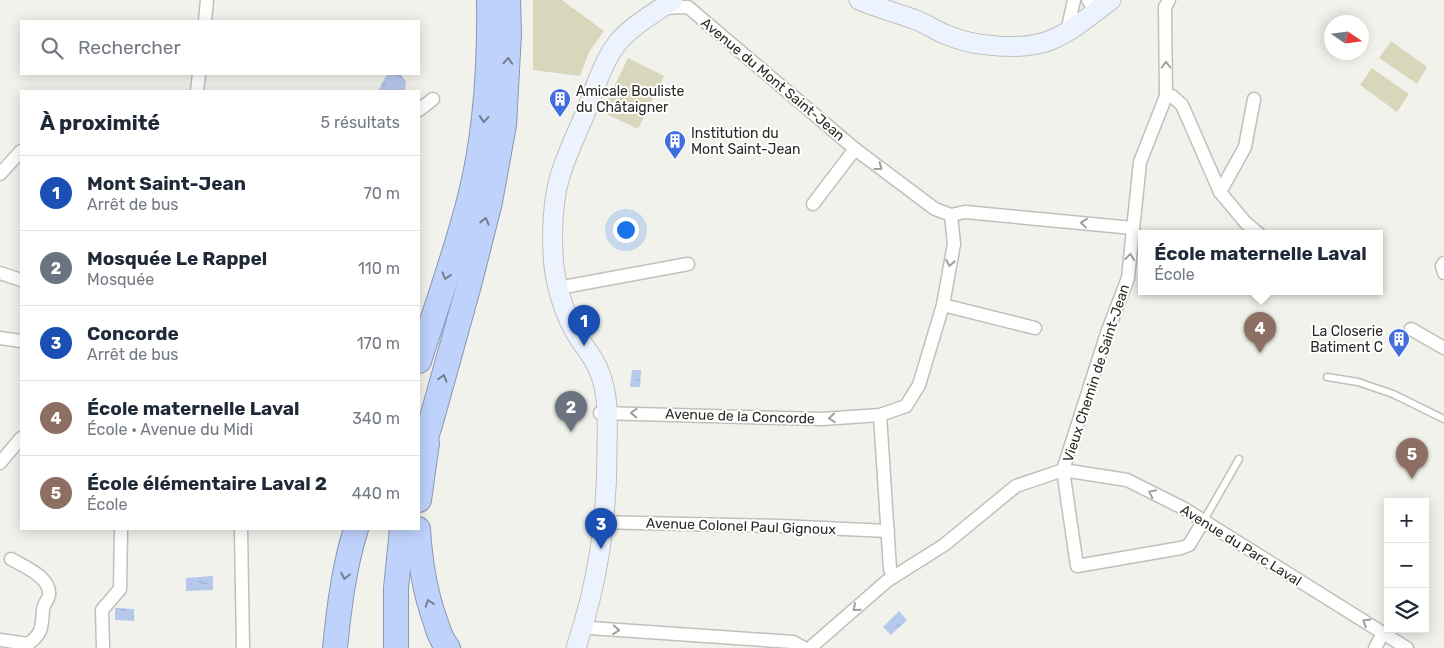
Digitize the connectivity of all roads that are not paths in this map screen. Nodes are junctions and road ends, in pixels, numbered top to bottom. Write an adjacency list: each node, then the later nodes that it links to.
1 (207, 0): 9 (street)
2 (489, 0): 37 (highway, one-way to 37)
3 (508, 0): 42 (highway, one-way to 3)
4 (859, 0): 10 (street)
5 (1074, 0): 10 (street)
6 (1169, 0): 13 (street, Vieux Chemin de Saint-Jean, one-way to 6)
7 (1101, 2): 10 (street)
8 (667, 4): 17 (street, Avenue du Mont Saint-Jean); 30 (street)
9 (205, 20)
10 (1067, 32)
11 (199, 75): 12 (street)
12 (197, 90)
13 (1166, 96): 20 (street); 23 (street, Vieux Chemin de Saint-Jean)
14 (433, 99): 16 (street)
15 (1254, 99): 20 (street)
16 (420, 109)
17 (856, 149): 21 (street, Avenue du Mont Saint-Jean); 22 (street, Avenue du Mont Saint-Jean, one-way to 22)
18 (20, 152): 19 (street)
19 (0, 174)
20 (1220, 192): 24 (street)
21 (813, 204)
22 (951, 215): 23 (street, Avenue du Mont Saint-Jean, one-way to 22); 31 (street, Avenue de la Concorde, one-way to 31)
23 (1133, 228): 47 (street, Vieux Chemin de Saint-Jean, one-way to 23)
24 (1255, 230)
25 (1444, 263): 28 (street)
26 (688, 264): 30 (street)
27 (0, 273): 29 (street)
28 (1444, 273)
29 (20, 280)
30 (558, 288): 39 (street)
31 (943, 305): 32 (street); 40 (street, Avenue de la Concorde)
32 (1035, 328)
33 (1411, 329): 36 (street)
34 (0, 338): 35 (street)
35 (20, 341)
36 (1444, 348)
37 (420, 358)
38 (1327, 377): 41 (lane)
39 (603, 412): 40 (street, Avenue de la Concorde, one-way to 39); 50 (street)
40 (880, 415): 57 (street)
41 (1444, 419)
42 (430, 425): 44 (highway); 48 (highway)
43 (20, 439): 46 (street)
44 (420, 456)
45 (1239, 459): 49 (lane)
46 (0, 463)
47 (1063, 470): 49 (street, Avenue du Parc Laval, one-way to 47); 49 (street); 59 (street, Vieux Chemin de Saint-Jean)
48 (420, 493)
49 (1204, 520): 61 (street, Avenue du Parc Laval, one-way to 49)
50 (599, 522): 57 (street, Avenue Colonel Paul Gignoux); 60 (street)
51 (121, 530): 63 (street)
52 (241, 530): 64 (street)
53 (356, 530): 65 (highway, one-way to 65)
54 (388, 530): 66 (highway)
55 (402, 530): 67 (highway)
56 (418, 530): 68 (highway, one-way to 56)
57 (888, 531): 59 (street)
58 (11, 558): 62 (street)
59 (893, 577): 71 (street, Vieux Chemin de Saint-Jean, one-way to 71)
60 (581, 620): 69 (street); 70 (street, one-way to 70)
61 (1383, 633): 72 (street); 73 (street, Avenue du Parc Laval)
62 (0, 640)
63 (103, 648)
64 (243, 648)
65 (335, 648)
66 (387, 648)
67 (396, 648)
68 (448, 648)
69 (568, 648)
70 (804, 648)
71 (810, 648)
72 (1375, 648)
73 (1407, 648)

